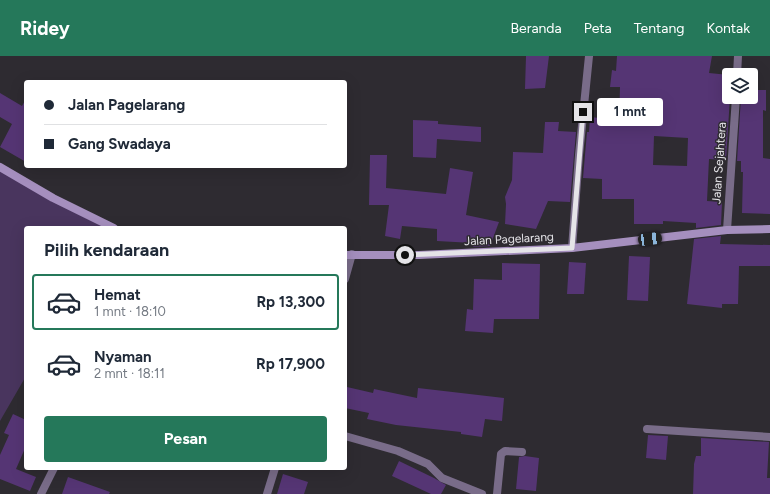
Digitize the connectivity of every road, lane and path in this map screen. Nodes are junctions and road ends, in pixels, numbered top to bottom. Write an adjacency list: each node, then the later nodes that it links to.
1 (589, 56): 9 (street)
2 (738, 56): 3 (street)
3 (737, 68)
4 (736, 104): 8 (street, Jalan Sejahtera)
5 (0, 167): 6 (street)
6 (110, 226)
7 (770, 229): 8 (street, Jalan Pagelarang)
8 (727, 230): 9 (street, Jalan Pagelarang)
9 (572, 248): 10 (street, Jalan Pagelarang)
10 (349, 254): 11 (street)
11 (347, 266)
12 (647, 429): 14 (street)
13 (347, 437): 20 (street)
14 (770, 437)
15 (522, 452): 21 (street)
16 (53, 470): 18 (street)
17 (274, 470): 19 (street)
18 (41, 494)
19 (267, 494)
20 (482, 494)
21 (497, 494)

